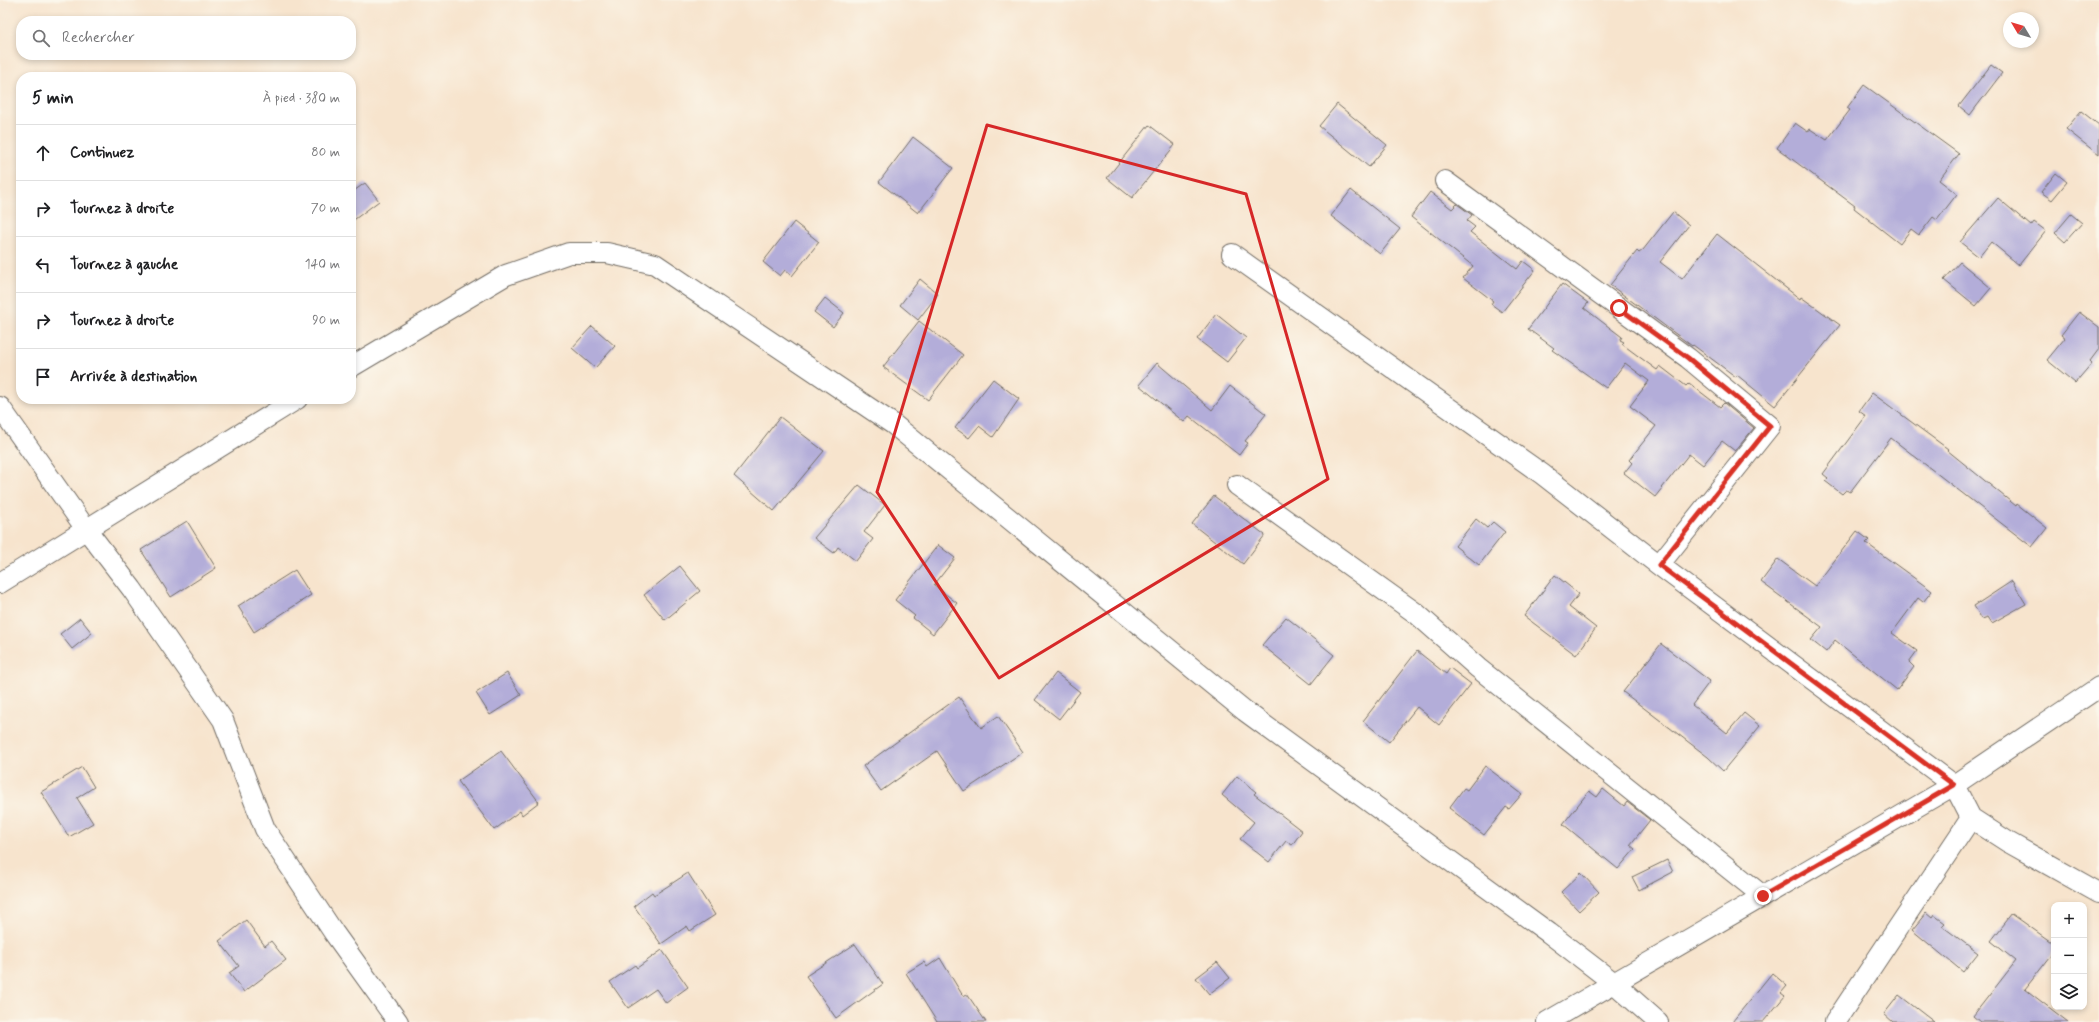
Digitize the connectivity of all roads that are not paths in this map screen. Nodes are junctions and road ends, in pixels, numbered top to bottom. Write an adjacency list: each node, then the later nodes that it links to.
1 (1446, 181): 8 (street)
2 (1232, 254): 8 (street)
3 (356, 364): 15 (street)
4 (289, 404): 7 (street)
5 (0, 407): 7 (street)
6 (1237, 485): 14 (street)
7 (86, 529): 9 (street); 16 (street)
8 (1659, 565): 11 (street)
9 (0, 583)
10 (2099, 687): 11 (street)
11 (1954, 785): 12 (street); 14 (street)
12 (1971, 818): 13 (street); 19 (street)
13 (2099, 893)
14 (1763, 896): 15 (street)
15 (1614, 983): 17 (street); 18 (street)
16 (398, 1022)
17 (1547, 1022)
18 (1658, 1022)
19 (1834, 1022)

